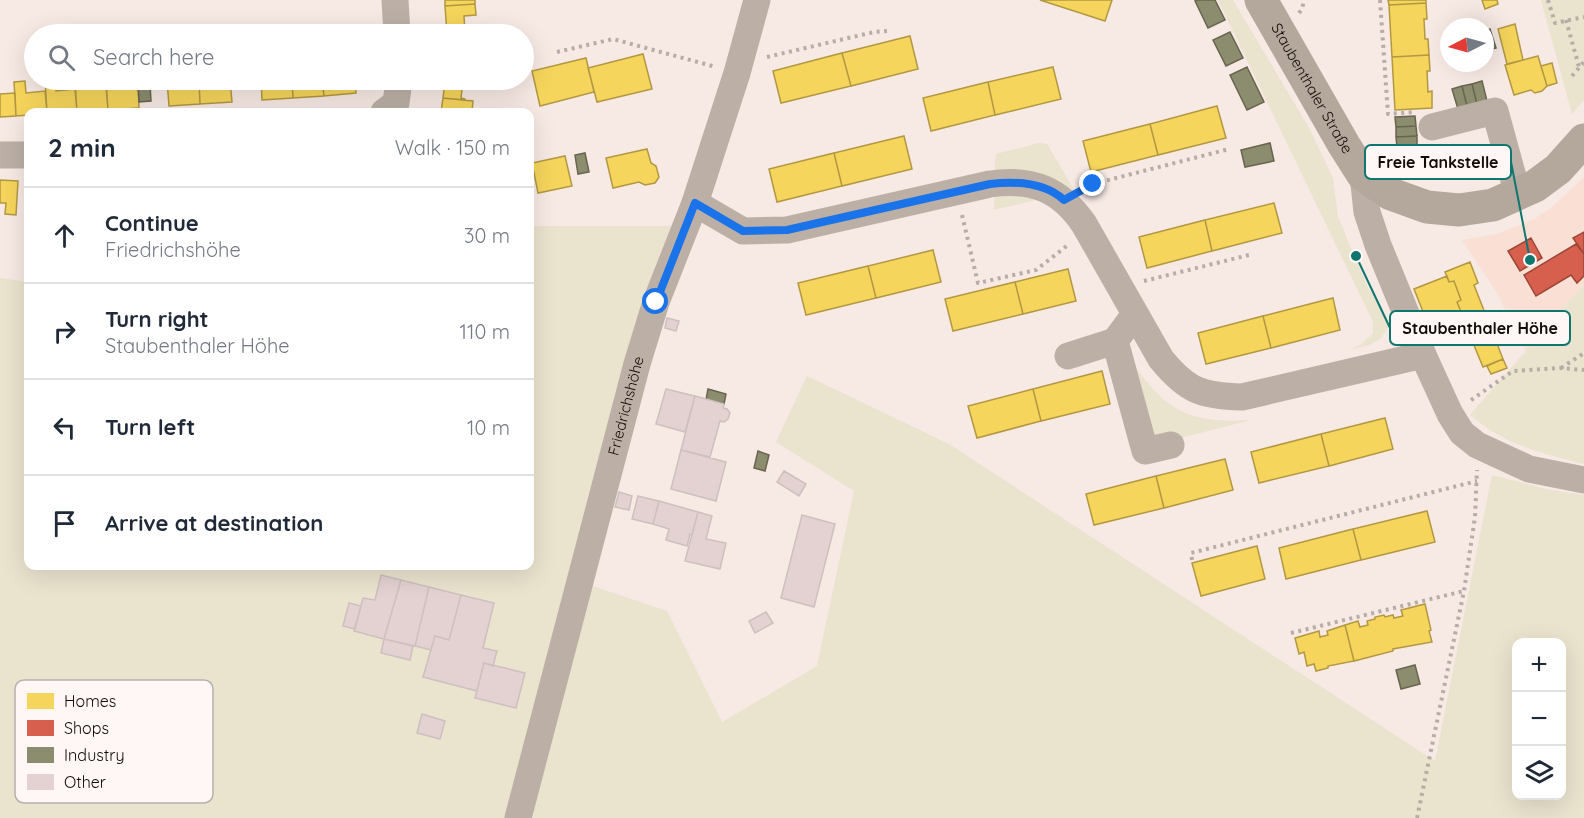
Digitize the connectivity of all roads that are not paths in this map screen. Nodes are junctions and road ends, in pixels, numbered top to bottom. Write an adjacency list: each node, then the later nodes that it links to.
1 (395, 0): 4 (street)
2 (757, 0): 13 (street, Friedrichshöhe)
3 (1261, 0): 11 (main road, Staubenthaler Straße)
4 (396, 24)
5 (398, 90): 6 (street)
6 (389, 108)
7 (1432, 127): 12 (street)
8 (1584, 140): 12 (main road, Staubenthaler Straße)
9 (0, 154): 10 (street)
10 (24, 155)
11 (1363, 175): 12 (main road, Staubenthaler Straße); 17 (street)
12 (1518, 195)
13 (695, 203): 14 (street); 20 (street, Friedrichshöhe)
14 (1135, 314): 15 (street); 17 (street)
15 (1115, 341): 16 (street); 18 (street)
16 (1068, 356)
17 (1423, 356): 19 (street)
18 (1171, 445)
19 (1584, 480)
20 (518, 818)

